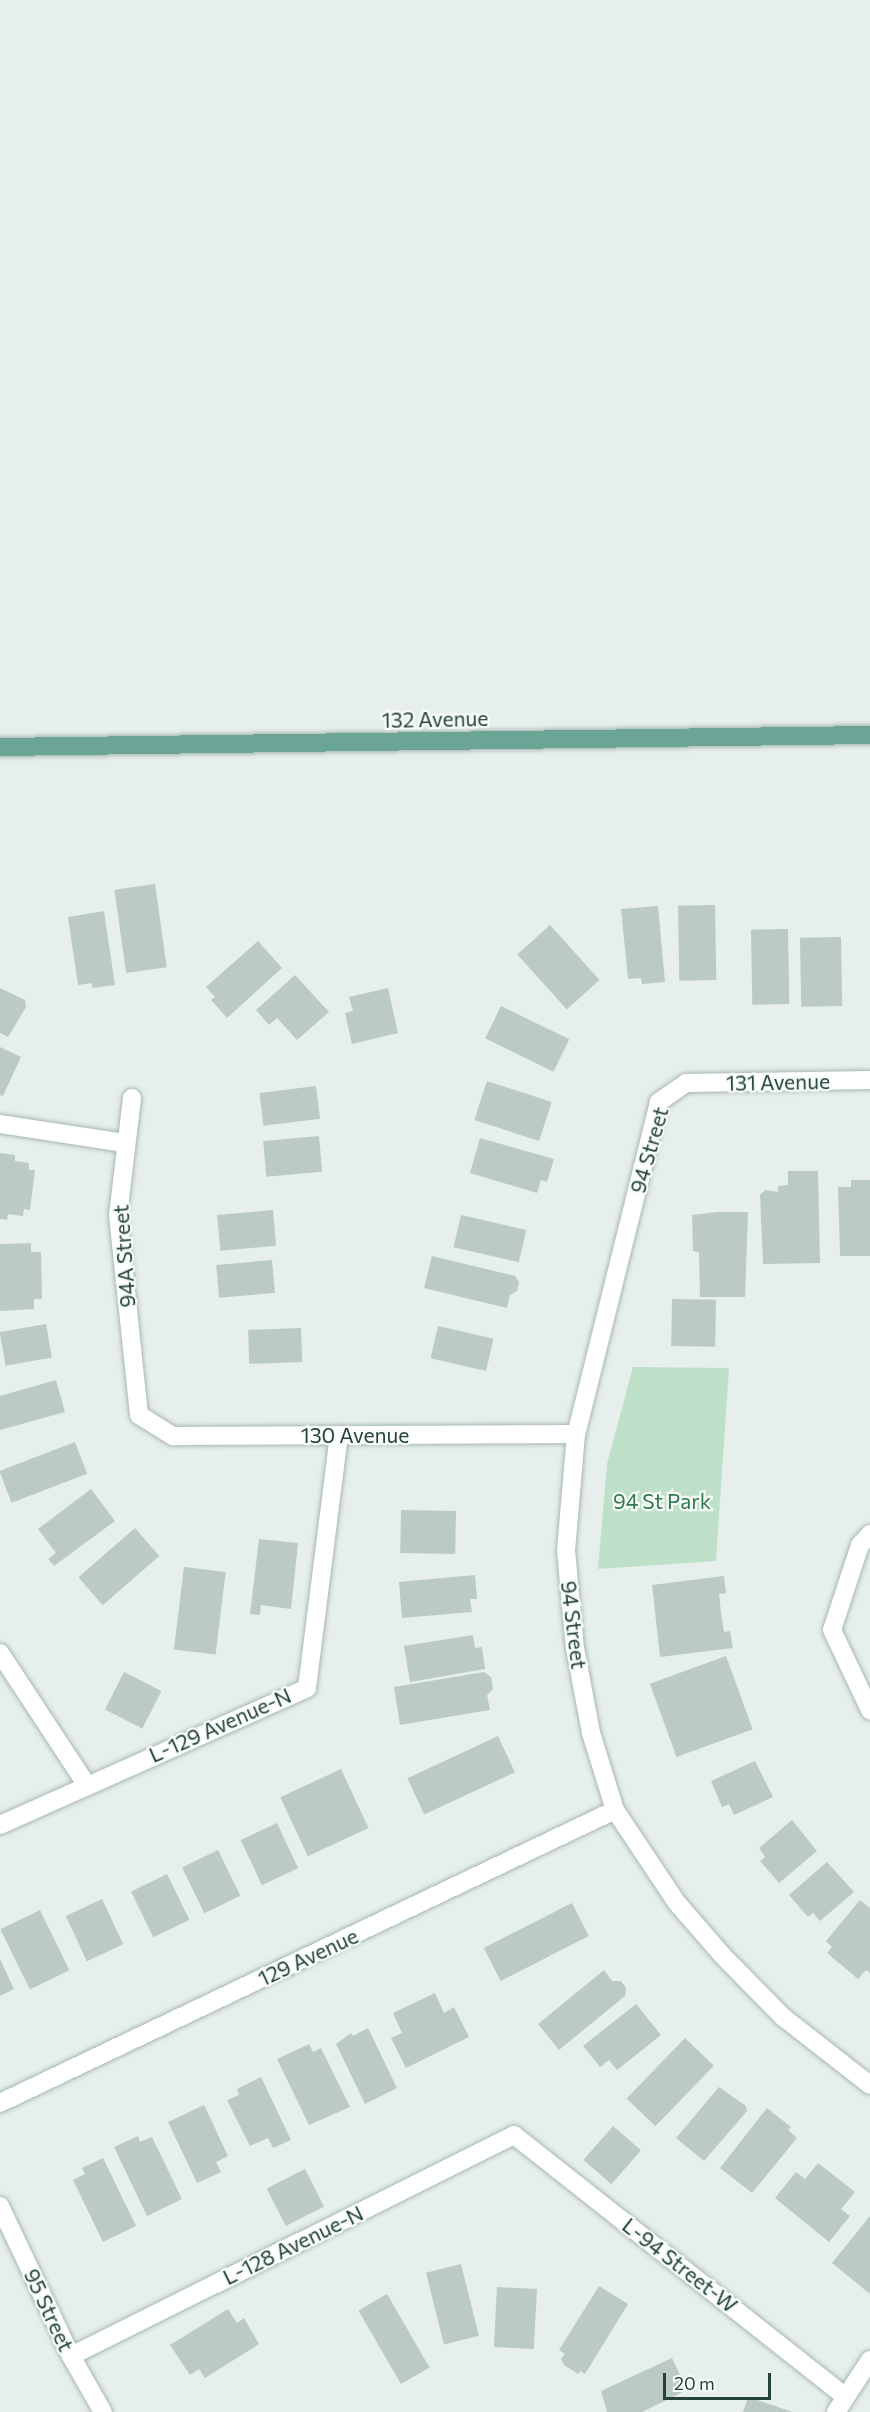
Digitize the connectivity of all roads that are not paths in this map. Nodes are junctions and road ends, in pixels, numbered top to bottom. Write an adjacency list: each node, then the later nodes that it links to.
1 (870, 735): 2 (main road, 132 Avenue)
2 (0, 747)
3 (870, 1080): 4 (street, 131 Avenue)
4 (686, 1083): 9 (street, 94 Street)
5 (132, 1098): 7 (street, 94A Street)
6 (0, 1124): 7 (street)
7 (124, 1143): 8 (street, 94A Street)
8 (140, 1415): 10 (street, 130 Avenue)
9 (576, 1434): 10 (street, 130 Avenue); 15 (street, 94 Street)
10 (339, 1435): 14 (street, L-129 Avenue-N)
11 (870, 1534): 13 (street)
12 (0, 1653): 14 (street)
13 (870, 1710)
14 (86, 1784): 16 (street, L-129 Avenue-N)
15 (615, 1810): 17 (street, 94 Street); 18 (street, 129 Avenue)
16 (0, 1825)
17 (870, 2085)
18 (0, 2103)
19 (514, 2135): 21 (street, L-128 Avenue-N); 23 (street, L-94 Street-W)
20 (0, 2205): 21 (street, 95 Street)
21 (71, 2356): 24 (street, 95 Street)
22 (870, 2360): 23 (street)
23 (845, 2396): 25 (street)
24 (103, 2412)
25 (836, 2412)

